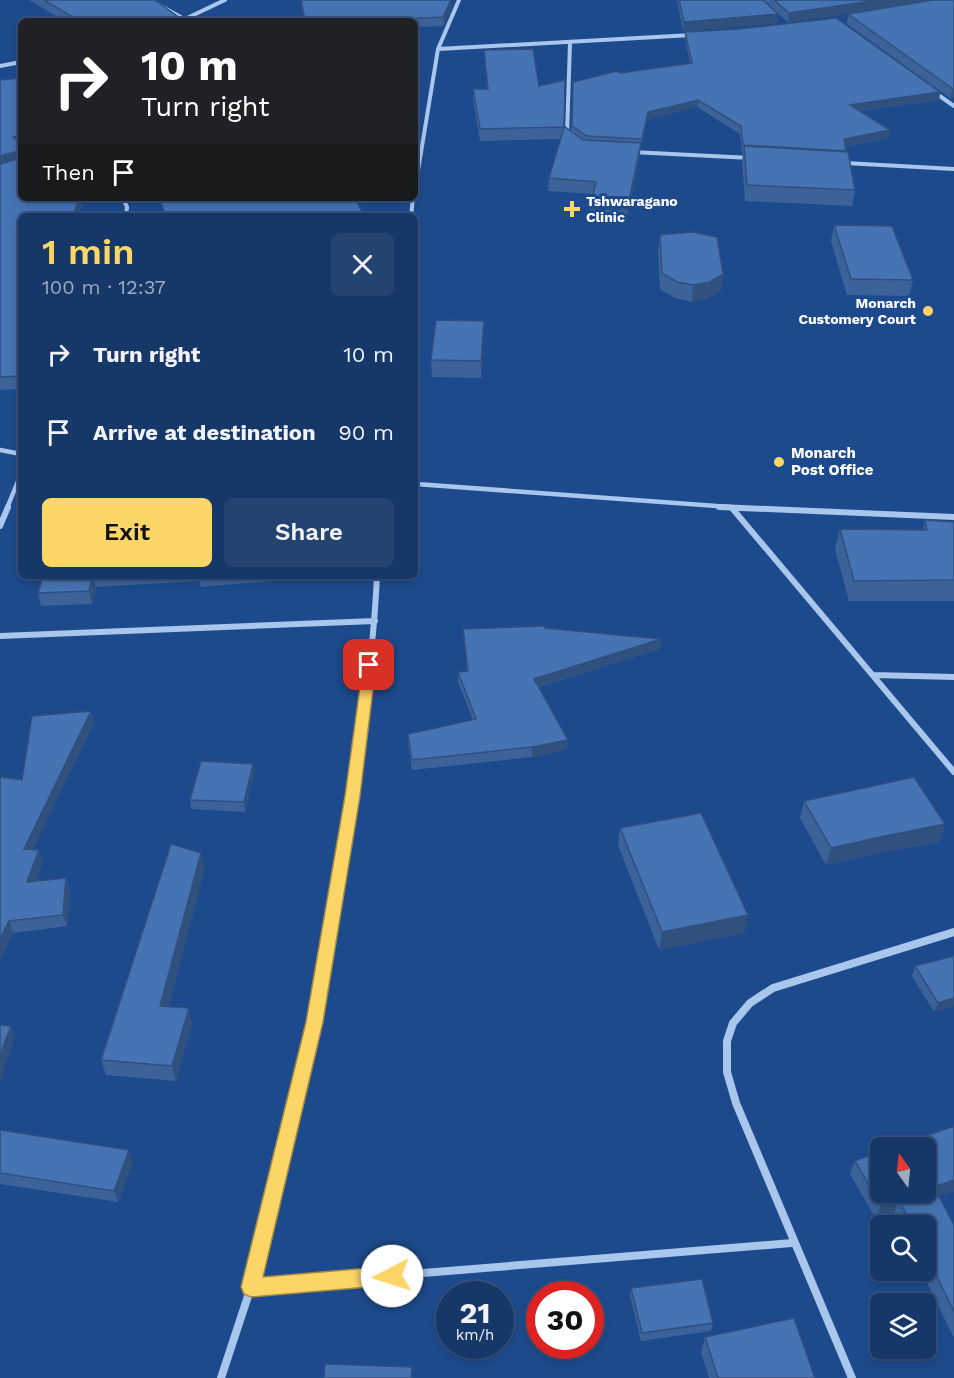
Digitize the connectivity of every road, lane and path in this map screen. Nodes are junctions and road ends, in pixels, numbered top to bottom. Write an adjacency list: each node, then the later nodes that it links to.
1 (150, 0): 4 (street)
2 (225, 0): 5 (street)
3 (459, 0): 8 (street)
4 (183, 18)
5 (191, 18)
6 (699, 34): 7 (street)
7 (570, 43): 8 (street); 15 (street)
8 (438, 49): 14 (street)
9 (18, 63): 10 (street)
10 (0, 66)
11 (928, 87): 12 (street)
12 (954, 106)
13 (418, 137): 14 (street)
14 (422, 139): 19 (street)
15 (570, 141)
16 (622, 151): 17 (street)
17 (752, 158)
18 (835, 162): 20 (street)
19 (418, 168)
20 (954, 169)
21 (0, 450): 22 (street)
22 (18, 453)
23 (18, 481): 27 (street)
24 (418, 484): 25 (street)
25 (732, 508): 26 (street); 31 (street)
26 (954, 517)
27 (0, 526)
28 (378, 579): 29 (street)
29 (375, 621): 30 (street); 36 (street)
30 (0, 636)
31 (873, 675): 32 (street); 33 (street)
32 (954, 677)
33 (954, 772)
34 (954, 932): 35 (street)
35 (792, 1243): 36 (street); 38 (street)
36 (251, 1287): 37 (street)
37 (220, 1378)
38 (852, 1378)

